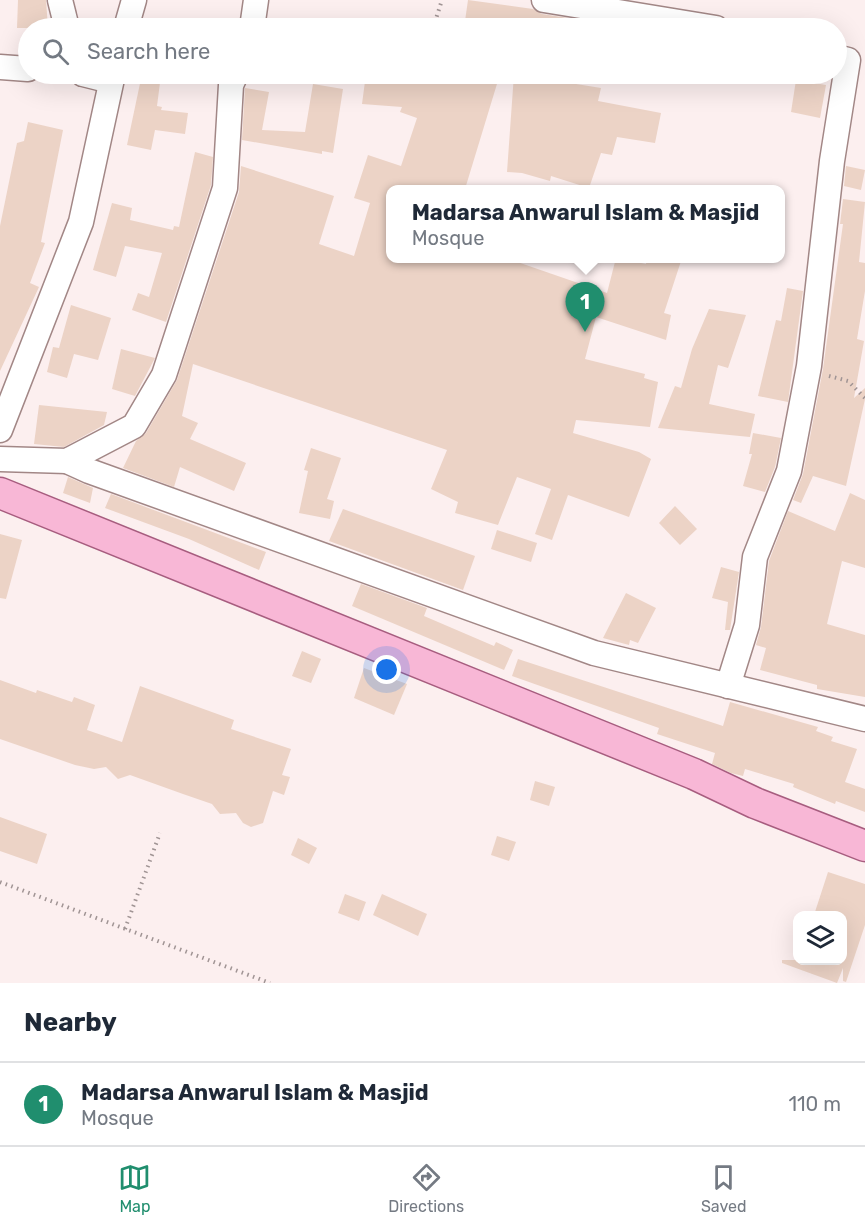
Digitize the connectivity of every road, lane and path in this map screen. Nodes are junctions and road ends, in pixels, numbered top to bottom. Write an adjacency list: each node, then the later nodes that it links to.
1 (60, 0): 6 (street)
2 (134, 0): 7 (street)
3 (256, 0): 8 (street)
4 (442, 0): 9 (path)
5 (544, 0): 10 (street)
6 (64, 18)
7 (129, 18)
8 (253, 18)
9 (436, 18)
10 (655, 18)
11 (850, 60): 14 (street)
12 (0, 67): 13 (street)
13 (18, 68)
14 (847, 76)
15 (111, 84): 20 (street)
16 (231, 84): 22 (street)
17 (845, 84): 18 (street)
18 (809, 366): 19 (path); 24 (street)
19 (865, 398)
20 (0, 430)
21 (0, 459): 22 (street)
22 (67, 461): 24 (street)
23 (0, 493): 27 (main road)
24 (728, 686): 25 (street)
25 (865, 718)
26 (160, 833): 29 (path)
27 (865, 846)
28 (0, 882): 29 (path)
29 (125, 928): 30 (path)
30 (270, 983)

